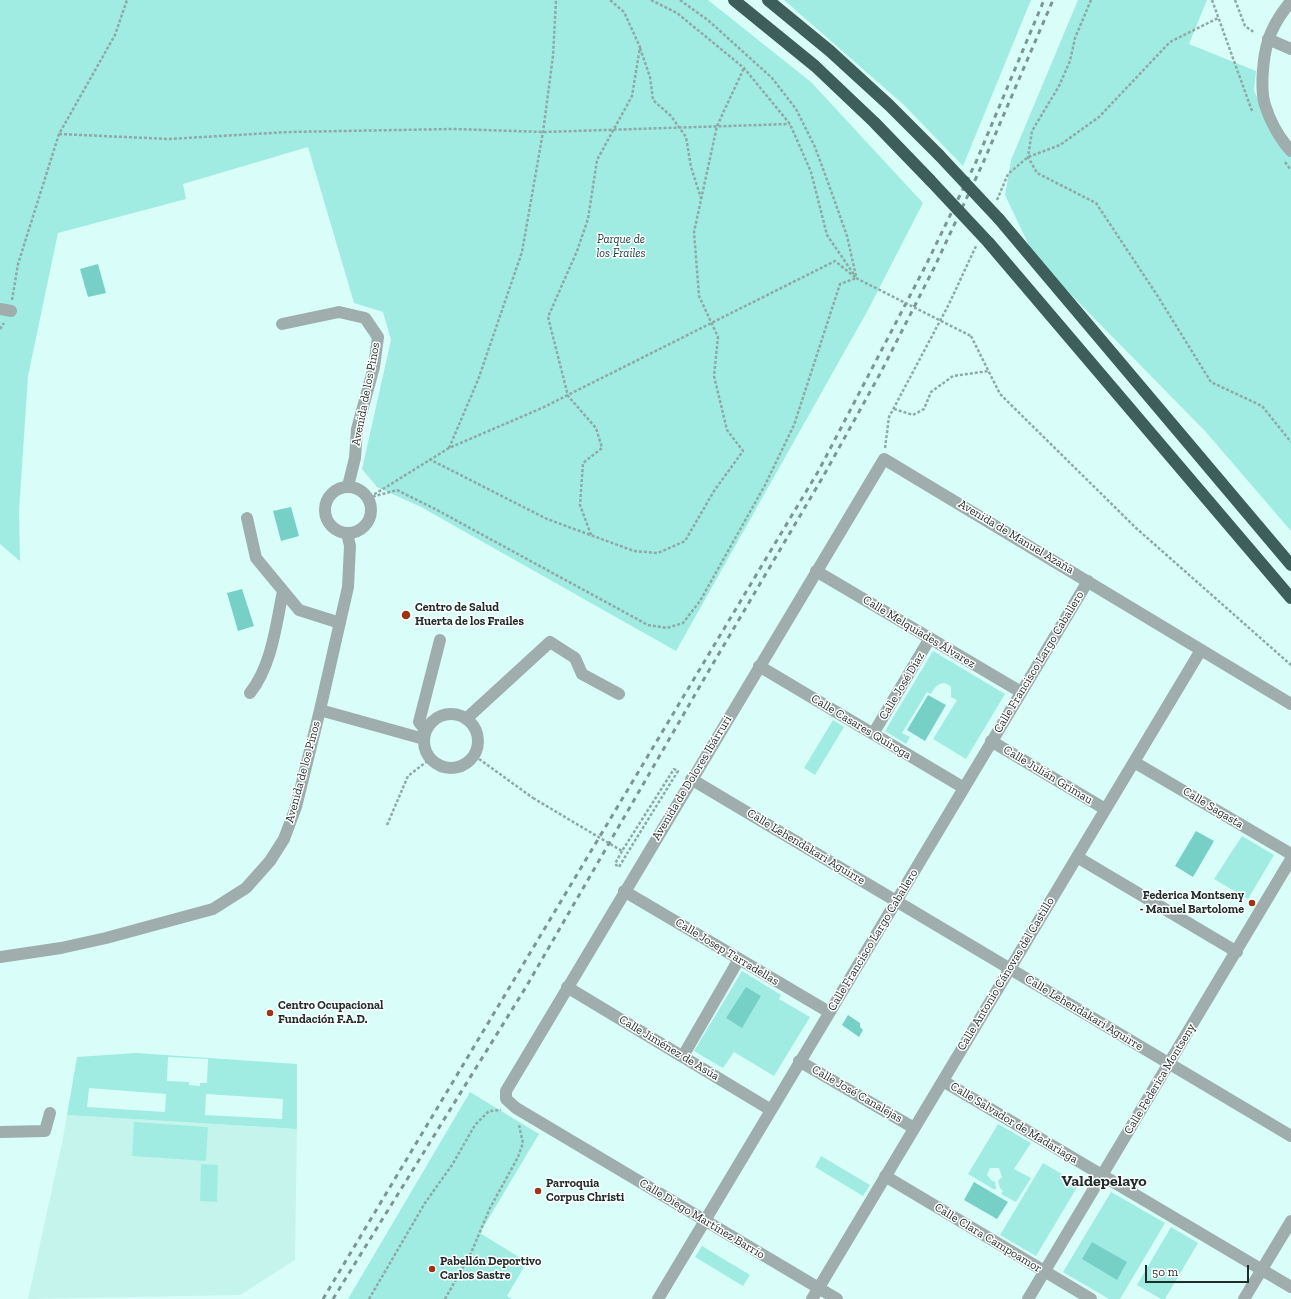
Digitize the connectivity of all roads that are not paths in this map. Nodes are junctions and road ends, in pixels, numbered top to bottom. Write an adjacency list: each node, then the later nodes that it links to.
1 (734, 0): 16 (highway, bridge)
2 (768, 0): 12 (highway, bridge)
3 (1291, 1): 4 (street)
4 (1268, 40): 5 (street); 6 (street)
5 (1291, 49)
6 (1291, 151)
7 (282, 324): 9 (street, Avenida de los Pinos)
8 (884, 459): 13 (street, Avenida de Dolores Ibárruri); 14 (street, Avenida de Manuel Azaña)
9 (348, 486): 11 (street); 11 (street)
10 (247, 518): 15 (street)
11 (347, 533): 17 (street, Avenida de los Pinos)
12 (1291, 565)
13 (816, 571): 18 (street, Calle Melquiades Álvarez); 21 (street, Avenida de Dolores Ibárruri)
14 (1088, 580): 20 (street, Avenida de Manuel Azaña); 22 (street, Calle Francisco Largo Caballero)
15 (283, 591): 17 (street); 23 (street)
16 (1291, 598)
17 (340, 623): 26 (street, Avenida de los Pinos)
18 (930, 638): 22 (street, Calle Melquiades Álvarez); 28 (street, Calle José Díaz)
19 (440, 640): 29 (street)
20 (1201, 650): 25 (street, Avenida de Manuel Azaña); 31 (street, Calle Antonio Cánovas del Castillo)
21 (759, 666): 28 (street, Calle Casares Quiroga); 32 (street, Avenida de Dolores Ibárruri)
22 (1021, 692): 30 (street, Calle Francisco Largo Caballero)
23 (250, 693)
24 (619, 694): 27 (street)
25 (1291, 704)
26 (320, 710): 29 (street); 41 (street, Avenida de los Pinos)
27 (466, 719): 29 (street); 29 (street)
28 (873, 734): 33 (street, Calle Casares Quiroga)
29 (425, 735)
30 (991, 742): 33 (street, Calle Francisco Largo Caballero); 34 (street, Calle Julián Grimau)
31 (1134, 762): 34 (street, Calle Antonio Cánovas del Castillo); 35 (street, Calle Sagasta)
32 (692, 779): 38 (street, Avenida de Dolores Ibárruri); 39 (street, Calle Lehendakari Aguirre)
33 (964, 788): 39 (street, Calle Francisco Largo Caballero)
34 (1105, 809): 36 (street, Calle Antonio Cánovas del Castillo)
35 (1291, 854)
36 (1077, 857): 40 (street); 43 (street, Calle Antonio Cánovas del Castillo)
37 (1291, 859): 40 (street, Calle Federica Montseny)
38 (624, 891): 42 (street, Calle Josep Tarradellas); 44 (street, Avenida de Dolores Ibárruri)
39 (896, 901): 43 (street, Calle Lehendakari Aguirre); 45 (street, Calle Francisco Largo Caballero)
40 (1237, 952): 48 (street, Calle Federica Montseny)
41 (0, 957)
42 (739, 959): 45 (street, Calle Josep Tarradellas); 46 (street)
43 (1010, 968): 48 (street, Calle Lehendakari Aguirre); 49 (street, Calle Antonio Cánovas del Castillo)
44 (567, 987): 46 (street, Calle Jiménez de Asúa); 50 (street, Avenida de Dolores Ibárruri)
45 (829, 1012): 47 (street, Calle Francisco Largo Caballero)
46 (682, 1056): 51 (street, Calle Jiménez de Asúa)
47 (799, 1061): 51 (street, Calle Francisco Largo Caballero); 53 (street, Calle José Canalejas)
48 (1169, 1063): 55 (street, Calle Lehendakari Aguirre); 57 (street, Calle Federica Montseny)
49 (942, 1081): 53 (street, Calle Antonio Cánovas del Castillo); 57 (street, Calle Salvador de Madariaga)
50 (507, 1105): 58 (street, Calle Diego Martínez Barrio)
51 (771, 1110): 58 (street, Calle Francisco Largo Caballero)
52 (50, 1113): 54 (street)
53 (914, 1128): 56 (street, Calle Antonio Cánovas del Castillo)
54 (0, 1132)
55 (1291, 1136)
56 (885, 1176): 61 (street, Calle Clara Campoamor); 63 (street, Calle Antonio Cánovas del Castillo)
57 (1102, 1176): 60 (street, Calle Salvador de Madariaga); 61 (street, Calle Federica Montseny)
58 (704, 1220): 63 (street, Calle Diego Martínez Barrio); 64 (street, Calle Francisco Largo Caballero)
59 (1291, 1221): 60 (street)
60 (1262, 1270): 62 (street, Calle Salvador de Madariaga); 69 (street)
61 (1045, 1271): 67 (street, Calle Federica Montseny); 68 (street, Calle Clara Campoamor)
62 (1291, 1287)
63 (818, 1288): 65 (street, Calle Antonio Cánovas del Castillo); 66 (street, Calle Diego Martínez Barrio)
64 (658, 1299)
65 (812, 1299)
66 (837, 1299)
67 (1028, 1299)
68 (1091, 1299)
69 (1244, 1299)

